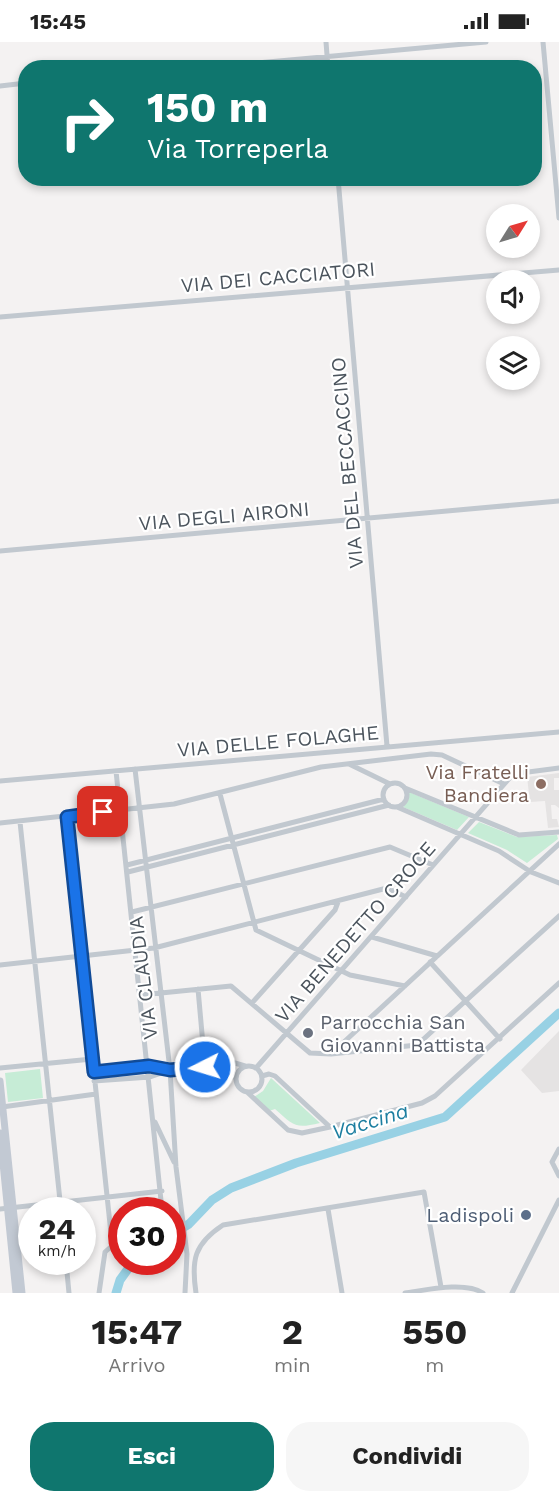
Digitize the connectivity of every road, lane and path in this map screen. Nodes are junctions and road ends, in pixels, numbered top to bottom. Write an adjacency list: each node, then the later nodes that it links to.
1 (326, 42): 4 (street)
2 (486, 42): 4 (street)
3 (543, 42): 10 (street)
4 (327, 56): 5 (street); 6 (street)
5 (286, 60)
6 (327, 60)
7 (18, 84): 8 (street)
8 (0, 86)
9 (339, 186): 12 (street, VIA DEL BECCACCINO)
10 (559, 218)
11 (559, 270): 12 (street, VIA DEI CACCIATORI)
12 (348, 286): 13 (street, VIA DEI CACCIATORI); 15 (street, VIA DEL BECCACCINO)
13 (0, 317)
14 (559, 501): 15 (street, VIA DEGLI AIRONI)
15 (366, 518): 16 (street, VIA DEGLI AIRONI); 18 (street, VIA DEL BECCACCINO)
16 (0, 551)
17 (559, 732): 18 (street, VIA DELLE FOLAGHE)
18 (387, 746): 19 (street, VIA DELLE FOLAGHE)
19 (320, 752): 21 (street); 23 (street, VIA DELLE FOLAGHE)
20 (348, 764): 21 (street); 26 (street); 27 (street)
21 (321, 767): 29 (street)
22 (559, 768): 27 (street)
23 (135, 769): 24 (street, VIA DELLE FOLAGHE); 32 (street, VIA CLAUDIA)
24 (116, 771): 25 (street, VIA DELLE FOLAGHE); 34 (street, VIA CLAUDIA)
25 (0, 781)
26 (390, 784): 28 (street); 30 (street)
27 (504, 784): 36 (street)
28 (405, 788): 33 (street); 36 (street)
29 (220, 794): 32 (street); 43 (street)
30 (384, 799): 31 (street); 37 (street)
31 (389, 805): 33 (street); 40 (street)
32 (139, 807): 34 (street); 46 (street, VIA CLAUDIA)
33 (397, 807): 42 (street)
34 (121, 810): 35 (street); 47 (street, VIA CLAUDIA)
35 (67, 817): 38 (street); 64 (street)
36 (477, 817): 41 (street); 42 (street, VIA BENEDETTO CROCE)
37 (310, 818): 40 (street); 43 (street)
38 (20, 822): 39 (street); 66 (street)
39 (0, 823)
40 (312, 825): 45 (street)
41 (559, 832)
42 (460, 834): 48 (street, VIA BENEDETTO CROCE); 50 (street)
43 (231, 838): 45 (street); 46 (street)
44 (559, 844): 50 (street)
45 (234, 846): 49 (street); 53 (street)
46 (145, 861): 47 (street); 49 (street, VIA CLAUDIA)
47 (127, 865): 51 (street, VIA CLAUDIA)
48 (433, 865): 53 (street); 54 (street, VIA BENEDETTO CROCE)
49 (146, 869): 51 (street); 56 (street, VIA CLAUDIA)
50 (528, 870): 52 (street); 65 (street)
51 (128, 873): 57 (street, VIA CLAUDIA)
52 (559, 882)
53 (244, 883): 56 (street); 59 (street)
54 (406, 897): 55 (street); 60 (street, VIA BENEDETTO CROCE)
55 (338, 902): 59 (street); 62 (street)
56 (150, 908): 57 (street); 61 (street, VIA CLAUDIA)
57 (132, 912): 63 (street, VIA CLAUDIA)
58 (559, 916): 75 (street)
59 (254, 924): 61 (street); 62 (street)
60 (372, 937): 65 (street); 69 (street, VIA BENEDETTO CROCE)
61 (154, 948): 63 (street); 73 (street, VIA CLAUDIA)
62 (300, 950): 69 (street); 76 (street)
63 (136, 951): 64 (street); 74 (street, VIA CLAUDIA)
64 (81, 956): 66 (street); 80 (street)
65 (436, 956): 67 (street)
66 (34, 961): 68 (street); 81 (street)
67 (430, 963): 71 (street); 75 (street)
68 (0, 965)
69 (342, 970): 71 (street); 77 (street, VIA BENEDETTO CROCE)
70 (559, 982): 78 (street)
71 (405, 986): 79 (street)
72 (198, 989): 73 (street); 76 (street); 84 (street)
73 (160, 993): 74 (street); 87 (street, VIA CLAUDIA)
74 (141, 995): 82 (street, VIA CLAUDIA)
75 (466, 1002): 78 (street); 79 (street)
76 (252, 1003): 77 (street)
77 (287, 1033): 79 (street); 86 (street, VIA BENEDETTO CROCE)
78 (500, 1039): 99 (street)
79 (331, 1054)
80 (92, 1059): 81 (street); 88 (street)
81 (45, 1063): 85 (street); 96 (street)
82 (149, 1066): 87 (street); 88 (street); 90 (street, VIA CLAUDIA)
83 (245, 1066): 84 (street); 86 (street); 91 (street)
84 (206, 1067): 87 (street); 91 (street)
85 (0, 1068)
86 (256, 1068): 89 (street)
87 (170, 1070): 90 (street); 102 (street, VIA CLAUDIA)
88 (94, 1072): 93 (street)
89 (262, 1076): 94 (street); 99 (street)
90 (150, 1077): 93 (street); 98 (street, VIA CLAUDIA)
91 (236, 1078): 94 (street)
92 (0, 1081): 97 (street)
93 (94, 1081): 95 (street)
94 (247, 1092): 99 (street)
95 (96, 1094): 96 (street); 106 (street)
96 (50, 1102): 97 (street); 105 (street)
97 (1, 1107): 110 (street)
98 (153, 1118): 102 (street, VIA CLAUDIA); 104 (street, VIA CLAUDIA)
99 (330, 1127)
100 (0, 1133): 110 (street)
101 (559, 1149): 103 (street)
102 (176, 1167): 120 (street)
103 (559, 1175)
104 (162, 1191): 106 (street); 107 (street, VIA CLAUDIA)
105 (60, 1197)
106 (106, 1197): 108 (street); 112 (street)
107 (162, 1197)
108 (96, 1198)
109 (559, 1200): 125 (street)
110 (7, 1207): 116 (street); 117 (street)
111 (328, 1209): 115 (street); 121 (street); 122 (street)
112 (108, 1212)
113 (108, 1250): 119 (street)
114 (67, 1275): 118 (street)
115 (441, 1287): 123 (street); 124 (street)
116 (16, 1293)
117 (22, 1293)
118 (69, 1293)
119 (99, 1293)
120 (185, 1293)
121 (196, 1293)
122 (342, 1293)
123 (405, 1293)
124 (483, 1293)
125 (512, 1293)

